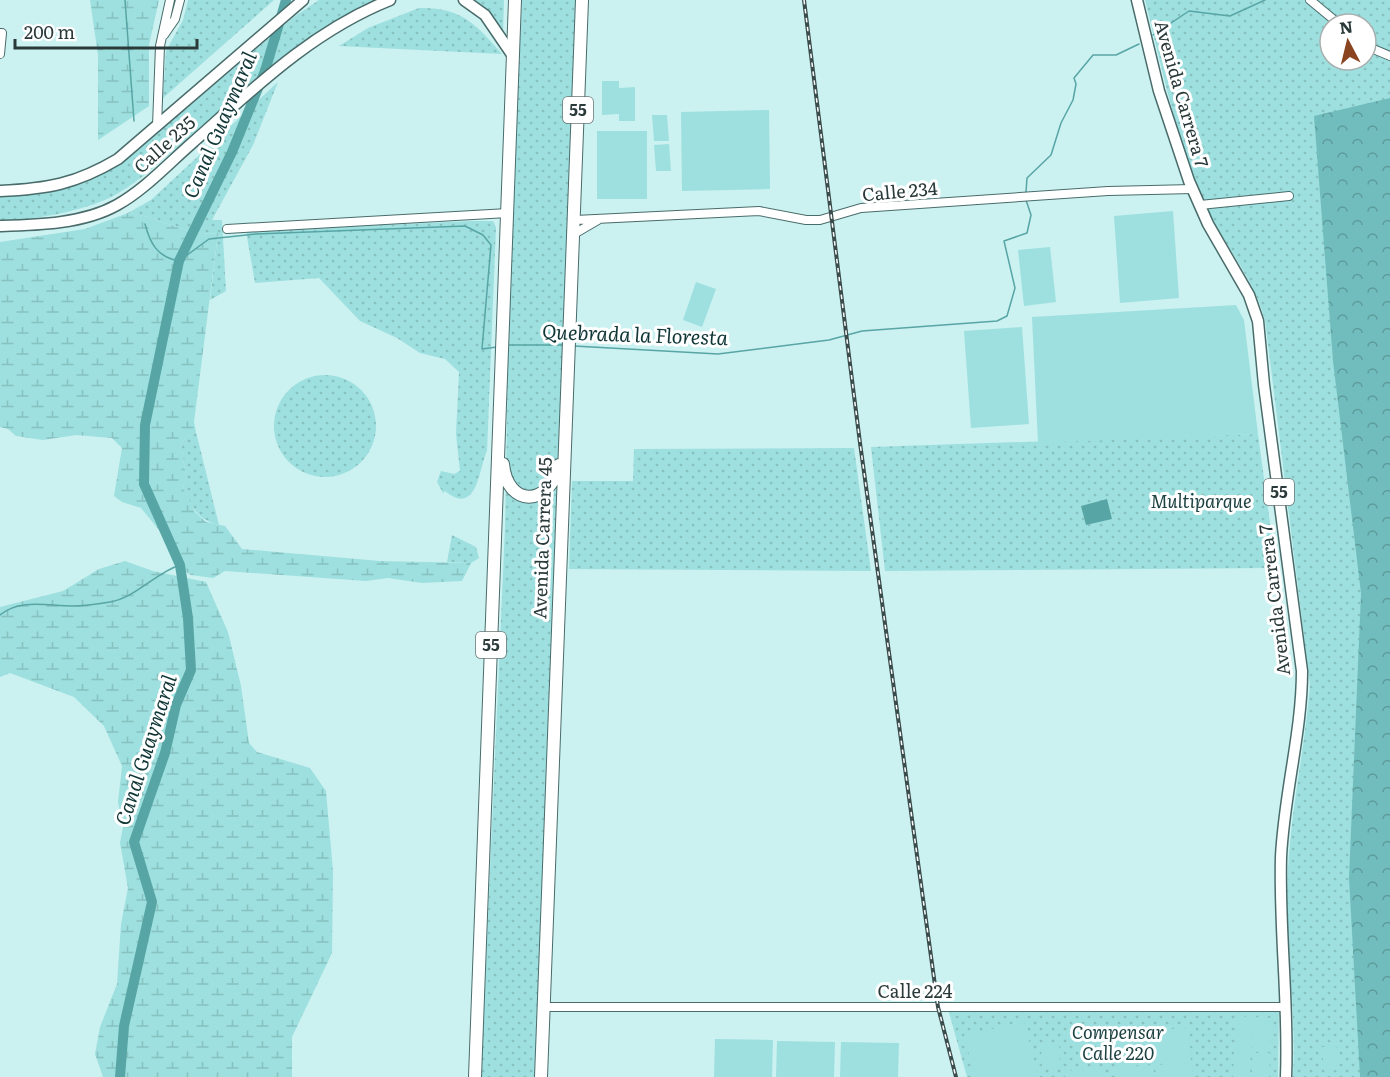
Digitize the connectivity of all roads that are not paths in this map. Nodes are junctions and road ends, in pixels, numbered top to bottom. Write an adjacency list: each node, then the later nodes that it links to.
1 (170, 0): 11 (street)
2 (180, 0): 12 (street)
3 (303, 0): 18 (main road, Calle 235)
4 (390, 0): 27 (main road, Calle 235)
5 (464, 0): 16 (main road)
6 (515, 0): 16 (highway, 55)
7 (582, 0): 26 (highway, Avenida Carrera 45 / 55)
8 (1137, 0): 20 (main road, Avenida Carrera 7 / 55)
9 (1310, 0): 10 (street)
10 (1324, 12)
11 (166, 17): 12 (street); 14 (street)
12 (175, 19): 14 (street)
13 (1, 33): 15 (street)
14 (161, 38): 17 (street)
15 (0, 54)
16 (513, 56): 24 (highway, 55)
17 (158, 102): 18 (street); 19 (street)
18 (172, 114): 19 (main road, Calle 235)
19 (158, 126): 21 (main road, Calle 235)
20 (1193, 189): 23 (main road, Avenida Carrera 7 / 55); 25 (street, Calle 234)
21 (0, 191)
22 (1289, 196): 23 (street)
23 (1200, 205): 33 (main road, Avenida Carrera 7 / 55)
24 (508, 213): 28 (street); 30 (highway, 55)
25 (600, 219): 26 (street, Calle 234); 29 (street)
26 (575, 220): 29 (highway, Avenida Carrera 45 / 55)
27 (0, 226)
28 (227, 229)
29 (574, 234): 31 (highway, Avenida Carrera 45 / 55)
30 (500, 415): 31 (highway); 34 (highway, 55)
31 (566, 423): 32 (highway, Avenida Carrera 45 / 55)
32 (544, 1007): 33 (street, Calle 224); 35 (highway, Avenida Carrera 45 / 55)
33 (1286, 1008): 36 (main road, Avenida Carrera 7)
34 (475, 1077)
35 (541, 1077)
36 (1287, 1077)

